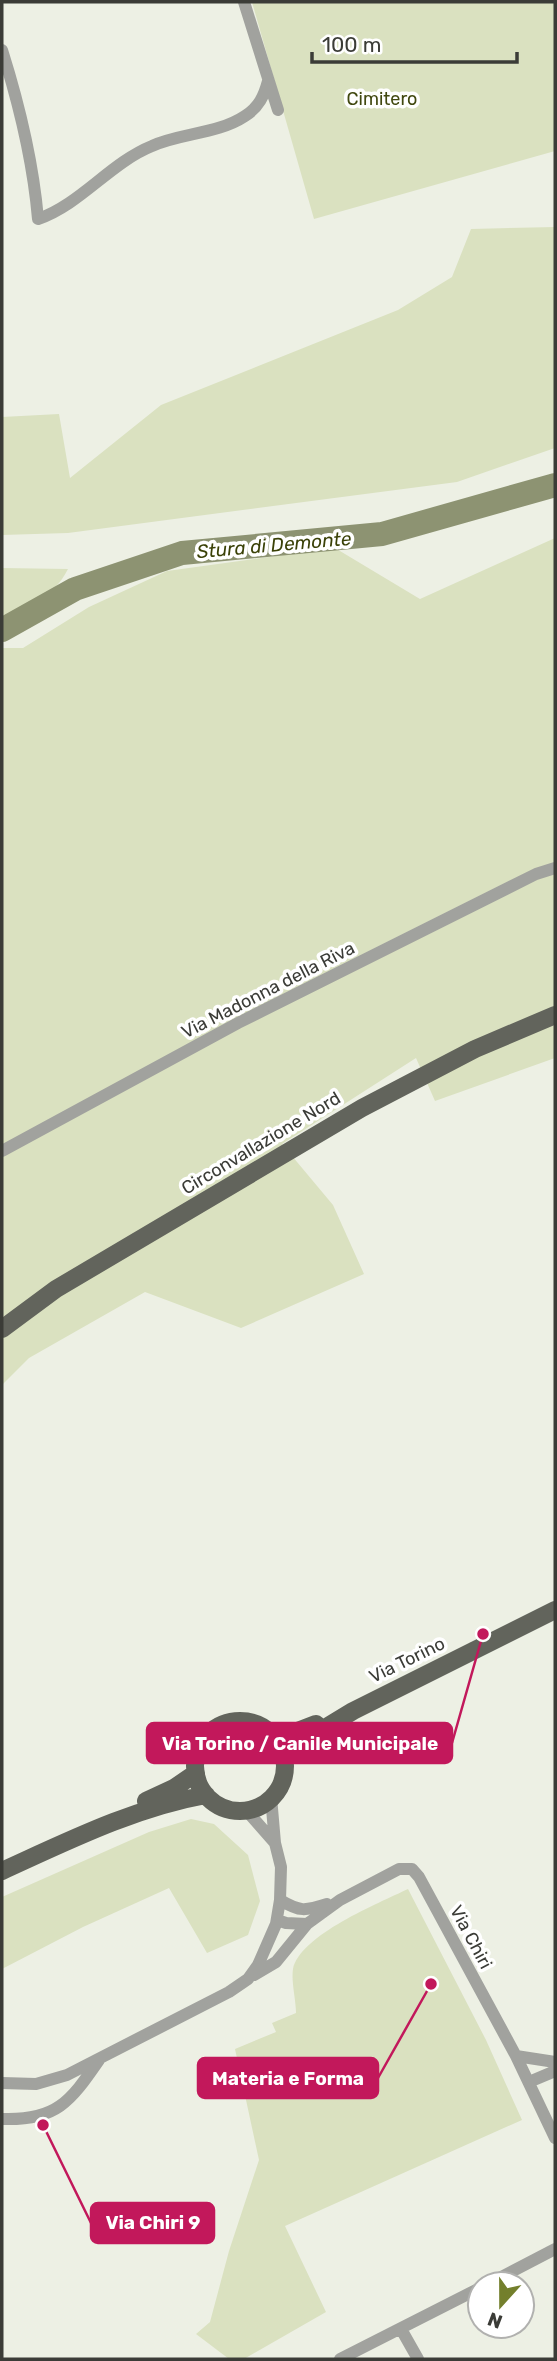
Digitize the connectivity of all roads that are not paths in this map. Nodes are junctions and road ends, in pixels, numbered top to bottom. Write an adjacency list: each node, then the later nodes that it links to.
1 (244, 2): 3 (street)
2 (2, 50): 3 (street)
3 (268, 81): 4 (street)
4 (278, 110)
5 (555, 868): 7 (street, Via Madonna della Riva)
6 (555, 1015): 8 (main road, Circonvallazione Nord)
7 (2, 1151)
8 (2, 1329)
9 (555, 1610): 10 (main road, Via Torino)
10 (353, 1711): 11 (main road, Via Torino); 12 (main road, Via Torino)
11 (273, 1735): 12 (main road); 13 (main road)
12 (284, 1760): 15 (main road)
13 (196, 1773): 14 (main road); 17 (main road)
14 (206, 1795): 16 (main road); 17 (main road)
15 (271, 1797): 16 (main road); 18 (street, Via Chiri)
16 (246, 1810): 18 (street)
17 (101, 1826): 19 (main road)
18 (275, 1843): 20 (street, Via Chiri)
19 (2, 1871)
20 (280, 1900): 21 (street, Via Chiri); 22 (street, Via Chiri)
21 (340, 1900): 23 (street, Via Chiri); 25 (street, Via Chiri)
22 (277, 1920): 23 (street); 24 (street, Via Chiri)
23 (307, 1924): 24 (street, Via Chiri)
24 (248, 1979): 26 (street, Via Chiri)
25 (516, 2056): 27 (street); 29 (street)
26 (101, 2057): 30 (street, Via Chiri); 31 (street, Via Chiri)
27 (555, 2062)
28 (555, 2071): 29 (street)
29 (528, 2082): 32 (street)
30 (2, 2083)
31 (2, 2119)
32 (555, 2138)
33 (555, 2249): 34 (street)
34 (515, 2270)
35 (466, 2295): 36 (street)
36 (401, 2329): 37 (street); 38 (street)
37 (340, 2359)
38 (418, 2359)

